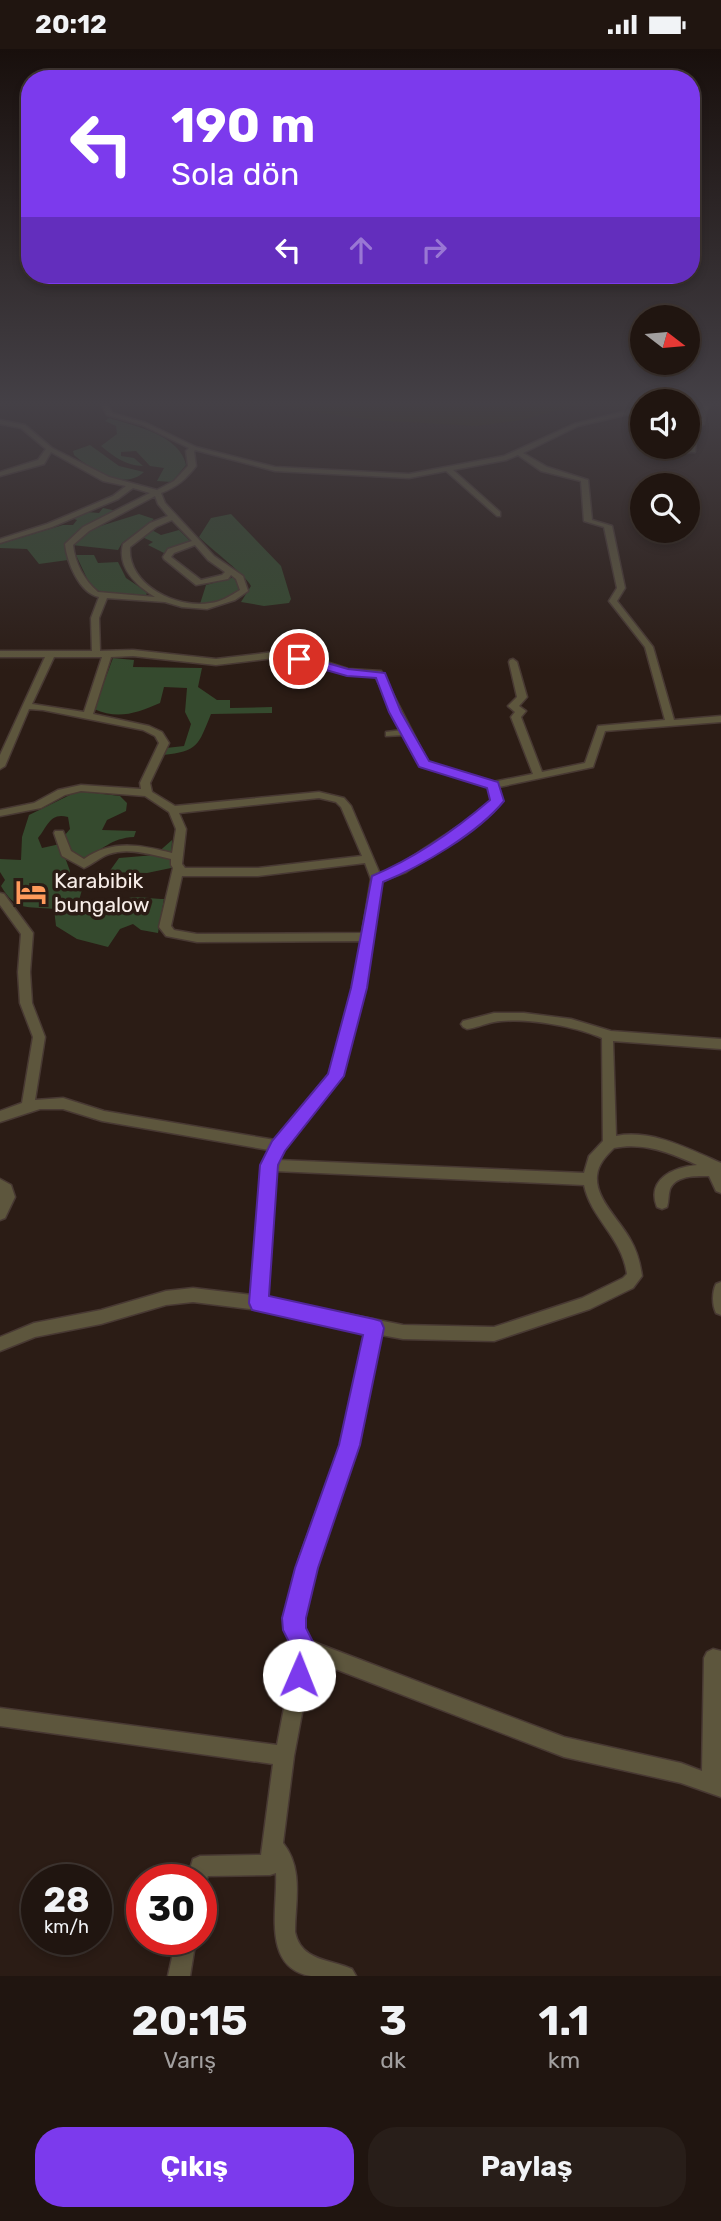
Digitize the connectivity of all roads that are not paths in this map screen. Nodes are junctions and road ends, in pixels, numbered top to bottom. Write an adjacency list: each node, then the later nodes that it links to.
1 (123, 492): 7 (street)
2 (157, 492): 6 (street); 10 (street)
3 (473, 492): 5 (street)
4 (588, 492): 20 (street)
5 (497, 514)
6 (174, 516): 8 (street); 11 (street)
7 (0, 541)
8 (197, 542): 9 (street); 9 (street)
9 (230, 571): 11 (street)
10 (104, 595): 11 (street); 12 (street)
11 (162, 600)
12 (96, 652): 14 (street); 15 (street)
13 (0, 654): 14 (street)
14 (51, 654): 17 (street)
15 (107, 654): 18 (street); 21 (street)
16 (513, 662): 24 (street)
17 (26, 706): 18 (street); 23 (street)
18 (87, 717): 26 (street)
19 (721, 719): 20 (street)
20 (670, 721): 24 (street)
21 (405, 732): 22 (street); 25 (street)
22 (389, 734)
23 (0, 766)
24 (538, 775): 25 (street)
25 (493, 785): 32 (street)
26 (147, 793): 27 (street); 28 (street)
27 (173, 810): 30 (street); 31 (street)
28 (0, 813)
29 (59, 833): 31 (street)
30 (370, 859): 31 (street); 32 (street)
31 (177, 863): 34 (street)
32 (377, 879): 34 (street)
33 (0, 897): 38 (street)
34 (368, 937): 41 (street)
35 (467, 1024): 36 (street)
36 (610, 1035): 37 (street); 40 (street)
37 (721, 1044)
38 (29, 1104): 39 (street); 41 (street)
39 (0, 1117)
40 (610, 1143): 43 (street); 44 (street)
41 (278, 1146): 42 (street)
42 (269, 1165): 44 (street); 50 (street)
43 (714, 1168): 46 (street); 47 (street)
44 (589, 1179): 52 (street)
45 (0, 1185): 48 (street)
46 (721, 1187)
47 (662, 1203)
48 (0, 1214)
49 (721, 1289): 51 (street)
50 (259, 1303): 52 (street); 53 (street)
51 (721, 1308)
52 (374, 1328): 54 (street)
53 (0, 1344)
54 (305, 1648): 57 (street); 58 (street)
55 (721, 1660): 58 (street)
56 (0, 1717): 57 (street)
57 (284, 1756): 59 (street)
58 (716, 1786)
59 (273, 1847): 60 (street); 63 (street)
60 (217, 1866)
61 (183, 1955): 62 (street)
62 (179, 1976)
63 (345, 1976)

